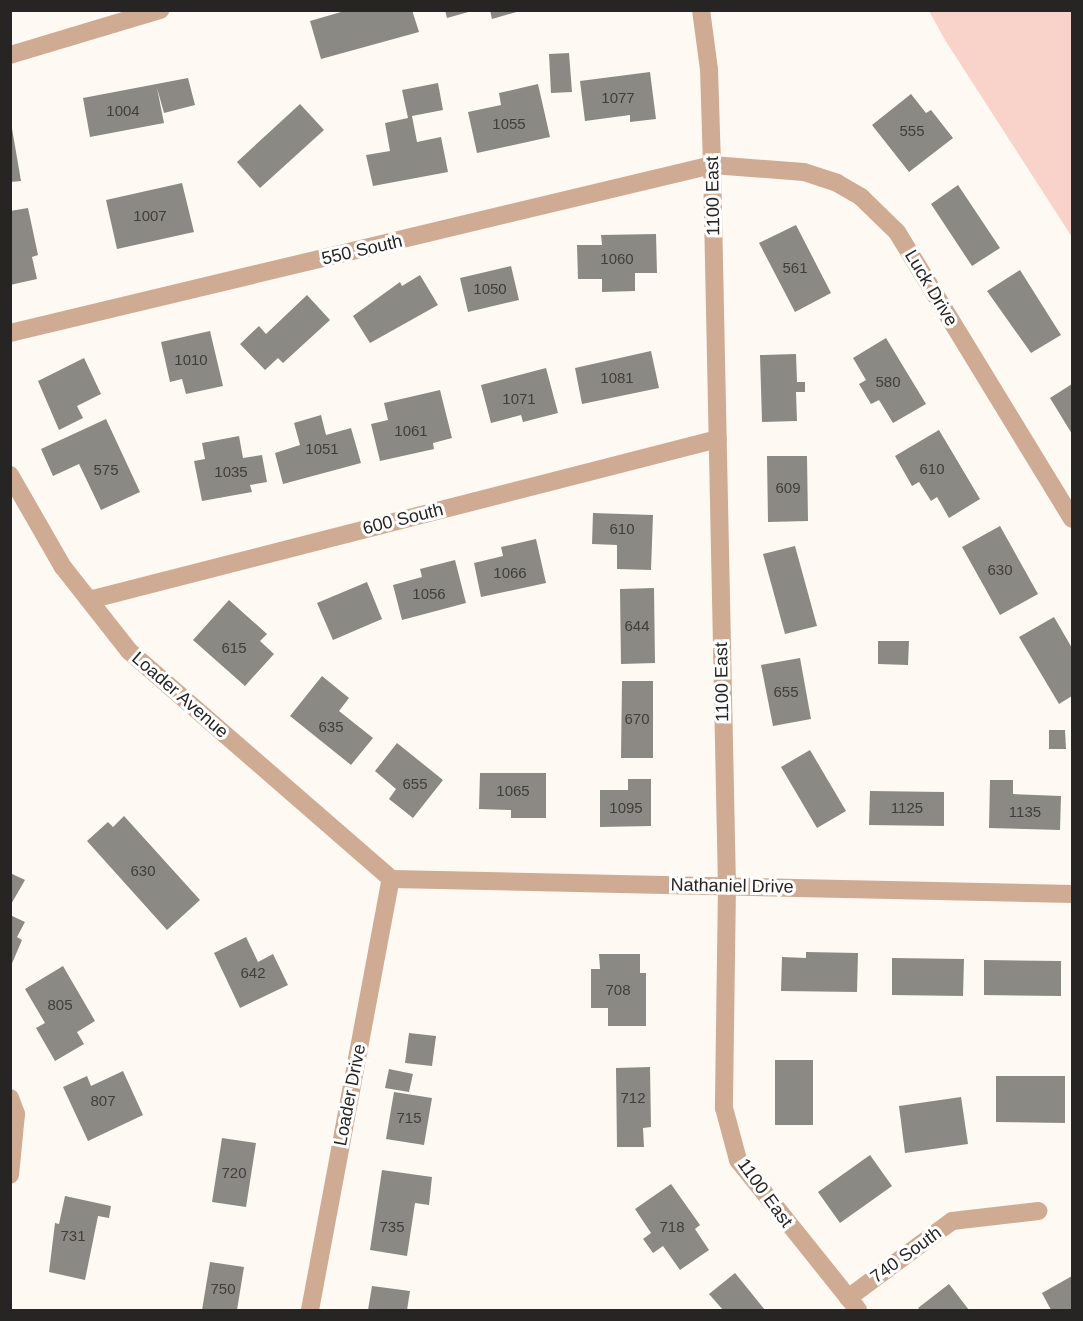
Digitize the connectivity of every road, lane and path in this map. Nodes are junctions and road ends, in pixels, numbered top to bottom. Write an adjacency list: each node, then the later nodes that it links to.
1 (160, 10): 3 (street)
2 (700, 10): 4 (street, 1100 East)
3 (10, 55)
4 (712, 165): 5 (street, 550 South); 6 (street, 1100 East); 8 (street, Luck Drive)
5 (10, 333)
6 (718, 439): 9 (street, 600 South); 11 (street, 1100 East)
7 (10, 475): 9 (street, Loader Avenue)
8 (1072, 519)
9 (89, 600): 10 (street, Loader Avenue)
10 (391, 879): 11 (street, Nathaniel Drive); 17 (street, Loader Drive)
11 (727, 885): 12 (street, Nathaniel Drive); 16 (street, 1100 East)
12 (1072, 894)
13 (10, 1098): 14 (street)
14 (11, 1169)
15 (1038, 1211): 16 (street, 740 South)
16 (853, 1304)
17 (310, 1311)

